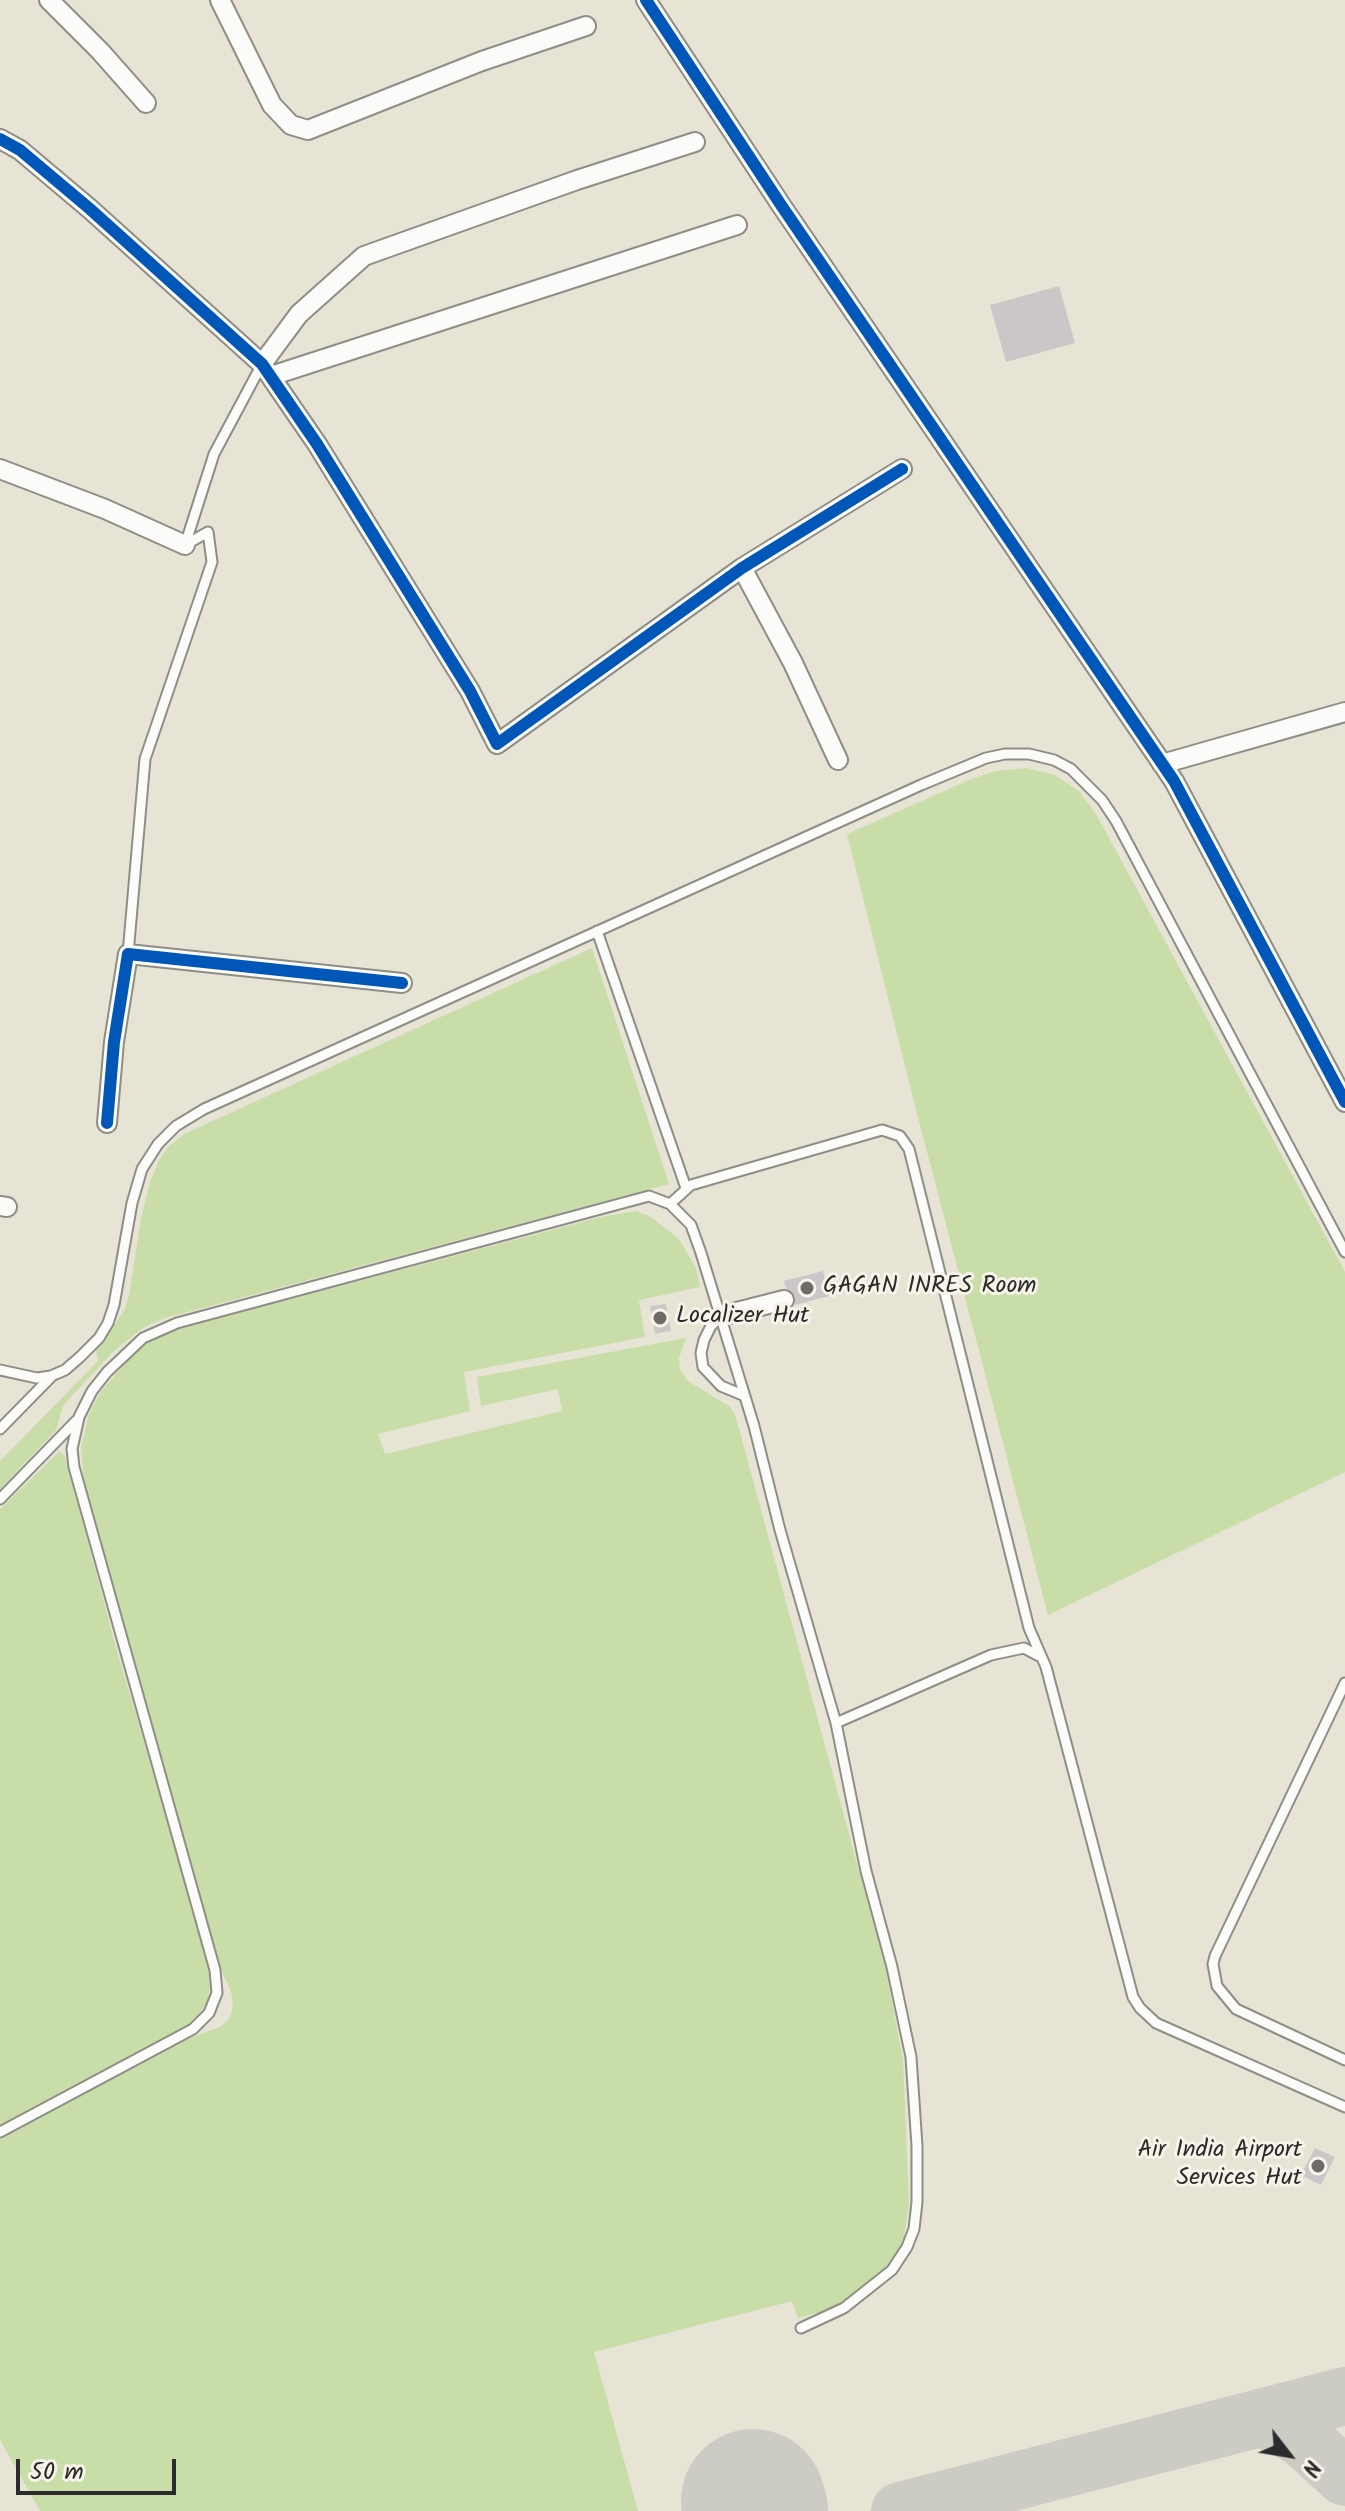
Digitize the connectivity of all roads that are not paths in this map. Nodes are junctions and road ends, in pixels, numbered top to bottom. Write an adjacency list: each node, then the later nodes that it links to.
1 (49, 0): 5 (street)
2 (220, 0): 4 (street)
3 (646, 0): 16 (street)
4 (586, 26)
5 (146, 103)
6 (0, 139): 9 (street)
7 (695, 142): 9 (street)
8 (737, 225): 9 (street)
9 (266, 370): 12 (lane); 13 (street)
10 (0, 469): 12 (street)
11 (902, 469): 13 (street)
12 (185, 545): 18 (lane)
13 (742, 568): 15 (street)
14 (1345, 712): 16 (street)
15 (838, 760)
16 (1162, 764): 20 (street)
17 (597, 931): 22 (lane); 24 (lane); 28 (lane)
18 (128, 954): 19 (street); 21 (street)
19 (402, 983)
20 (1345, 1102)
21 (107, 1123)
22 (686, 1188): 23 (lane); 33 (lane)
23 (670, 1204): 26 (lane); 30 (lane)
24 (1345, 1252)
25 (784, 1300): 26 (street)
26 (721, 1316): 29 (lane); 29 (lane)
27 (0, 1370): 28 (lane)
28 (51, 1376): 31 (lane)
29 (745, 1396): 35 (lane)
30 (79, 1419): 32 (lane); 38 (lane)
31 (0, 1429)
32 (0, 1499)
33 (1042, 1658): 35 (lane); 37 (lane)
34 (1345, 1683): 36 (lane)
35 (836, 1723): 39 (lane)
36 (1345, 2060)
37 (1345, 2107)
38 (0, 2132)
39 (801, 2328)

